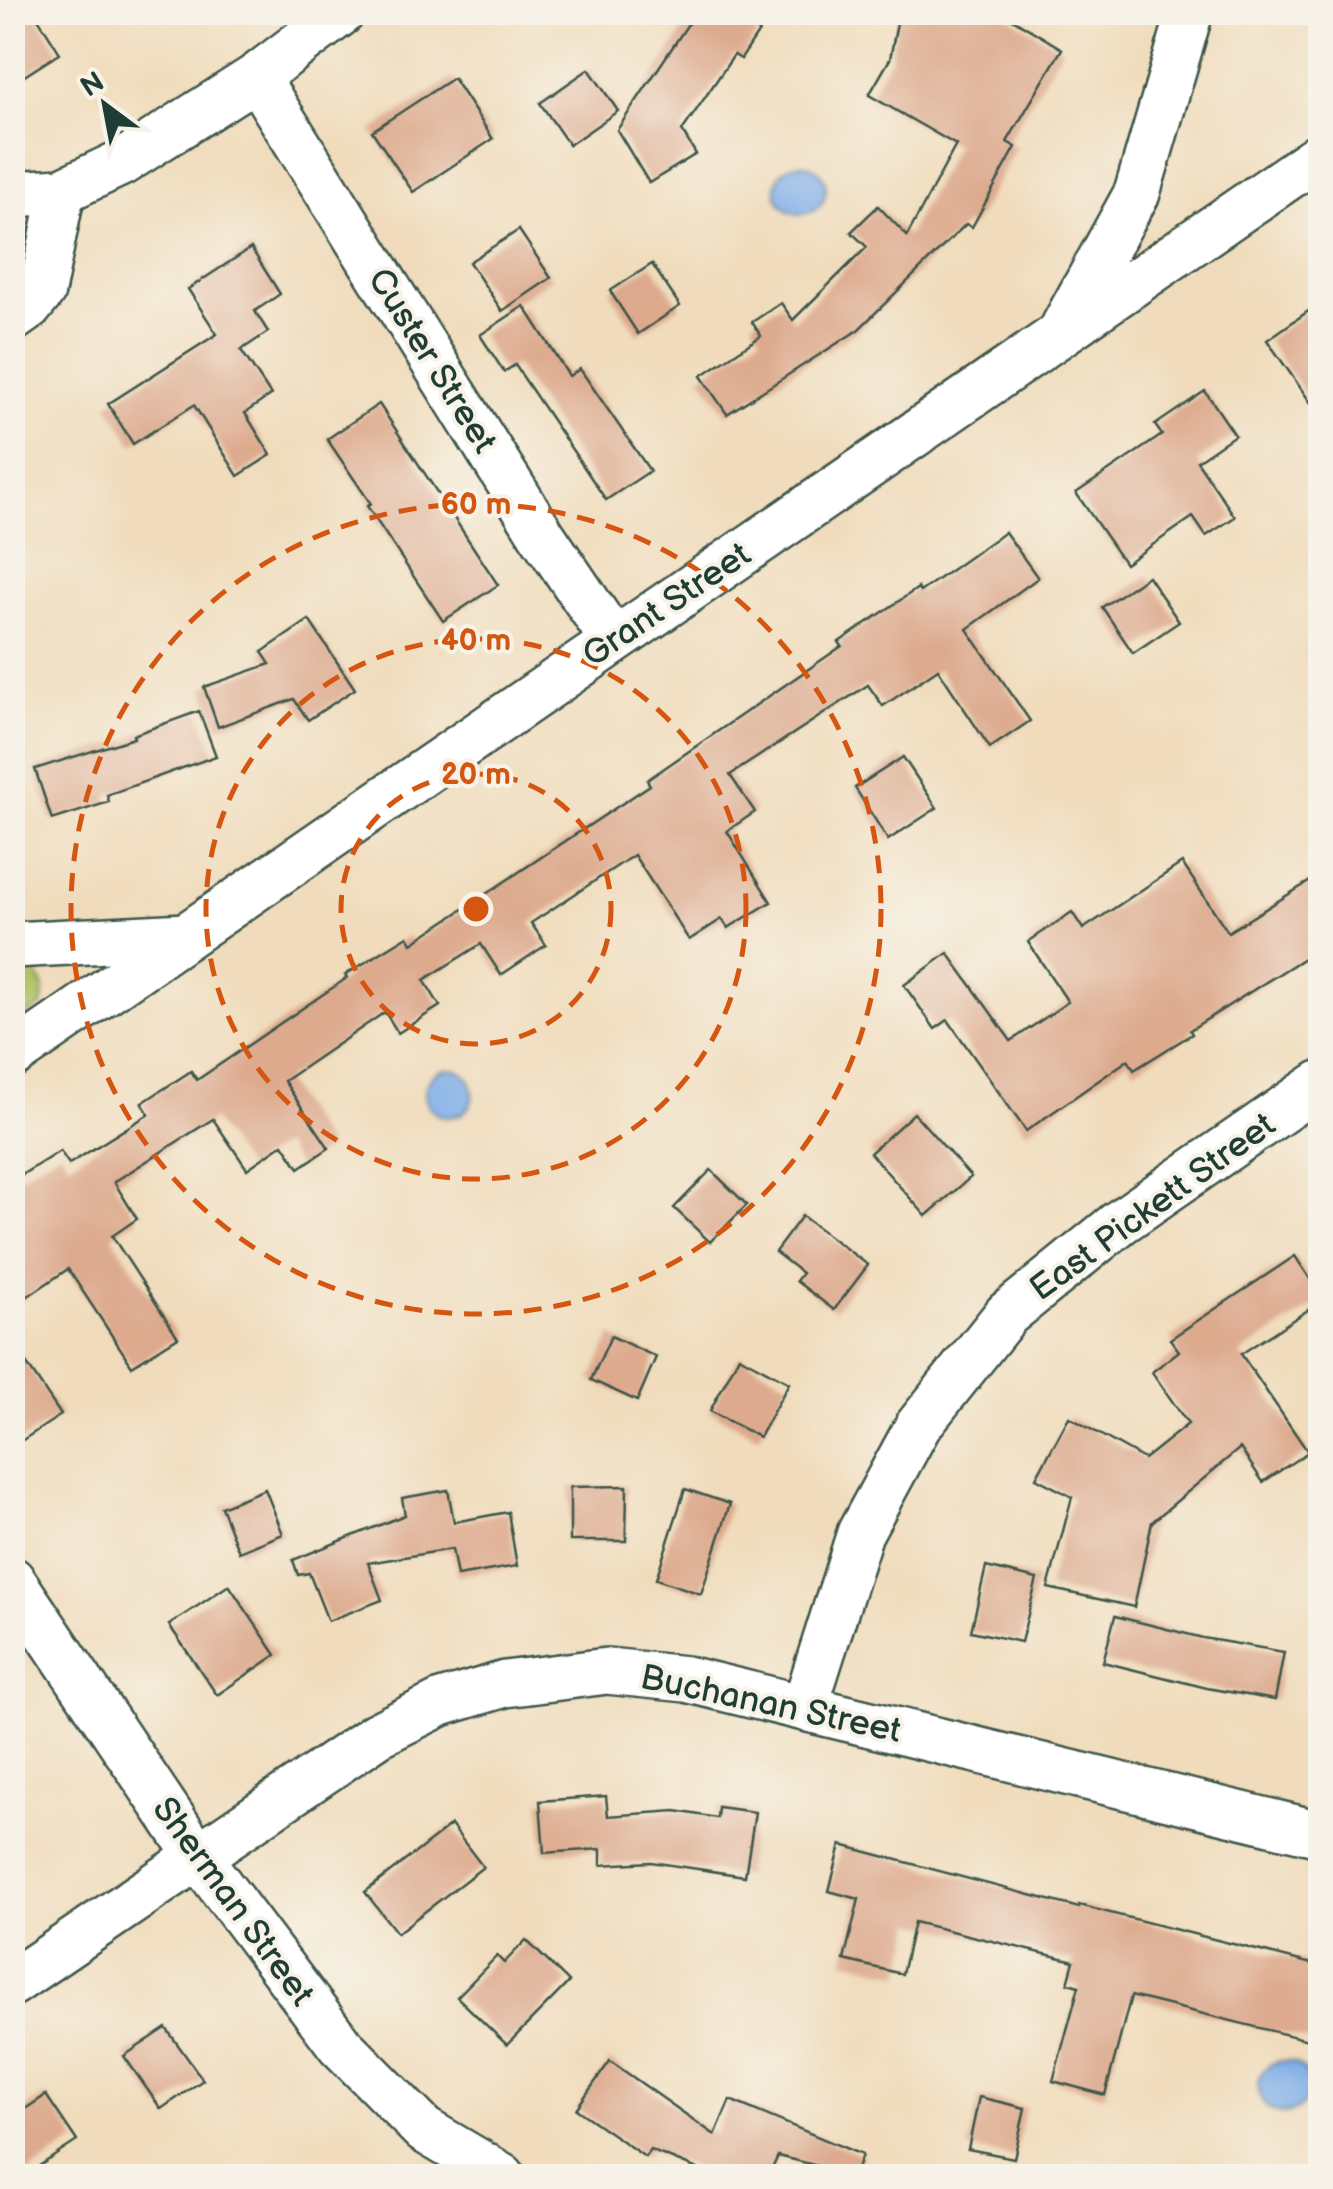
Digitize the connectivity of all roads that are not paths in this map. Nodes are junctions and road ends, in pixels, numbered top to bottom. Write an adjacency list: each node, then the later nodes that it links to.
1 (342, 12): 3 (street)
2 (1190, 12): 8 (street)
3 (256, 77): 5 (street); 9 (street, Custer Street)
4 (1320, 155): 8 (street, Grant Street)
5 (62, 190): 6 (street); 7 (street)
6 (12, 194)
7 (12, 319)
8 (1058, 337): 9 (street, Grant Street)
9 (613, 640): 10 (street, Grant Street)
10 (188, 936): 11 (street); 12 (street, Grant Street)
11 (12, 945)
12 (12, 1056)
13 (1320, 1084): 15 (street, East Pickett Street)
14 (12, 1580): 17 (street, Sherman Street)
15 (805, 1706): 16 (street, Buchanan Street); 17 (street, Buchanan Street)
16 (1320, 1834)
17 (197, 1855): 18 (street, Buchanan Street); 19 (street, Sherman Street)
18 (12, 1982)
19 (502, 2176)

